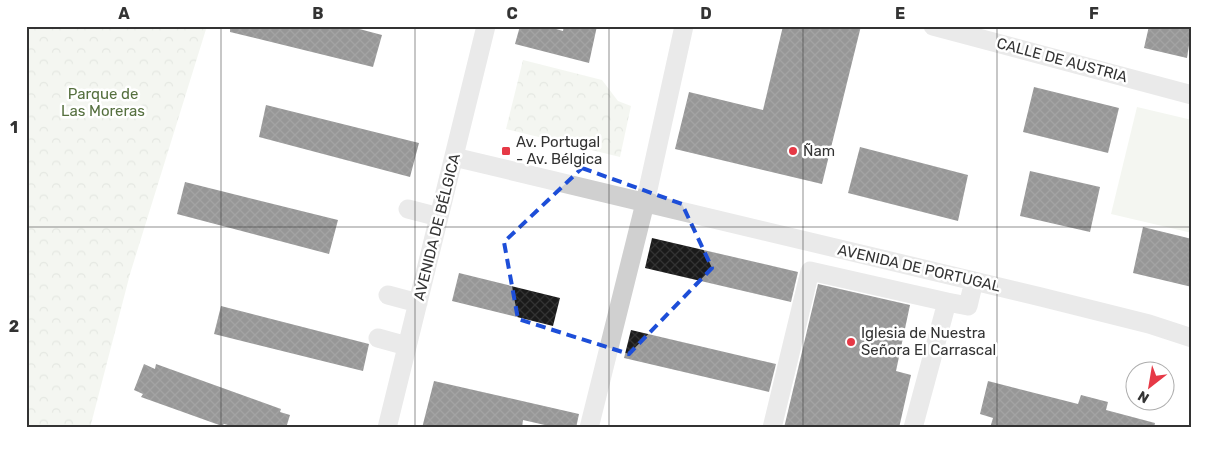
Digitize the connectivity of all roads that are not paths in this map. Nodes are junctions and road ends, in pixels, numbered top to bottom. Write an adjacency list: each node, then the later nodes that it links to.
1 (486, 26): 5 (street, AVENIDA DE BÉLGICA)
2 (684, 26): 6 (street)
3 (933, 26): 4 (street, CALLE DE AUSTRIA)
4 (1192, 95)
5 (454, 157): 6 (street, AVENIDA DE PORTUGAL); 8 (street, AVENIDA DE BÉLGICA)
6 (645, 203): 9 (street, AVENIDA DE PORTUGAL); 17 (street)
7 (408, 209): 8 (street)
8 (439, 217): 12 (street, AVENIDA DE BÉLGICA)
9 (974, 281): 11 (street); 14 (street, AVENIDA DE PORTUGAL)
10 (388, 294): 12 (street)
11 (946, 302): 18 (street); 19 (street)
12 (418, 303): 15 (street, AVENIDA DE BÉLGICA)
13 (378, 338): 15 (street)
14 (1192, 338)
15 (407, 346): 16 (street, AVENIDA DE BÉLGICA)
16 (387, 428)
17 (589, 428)
18 (772, 428)
19 (913, 428)

